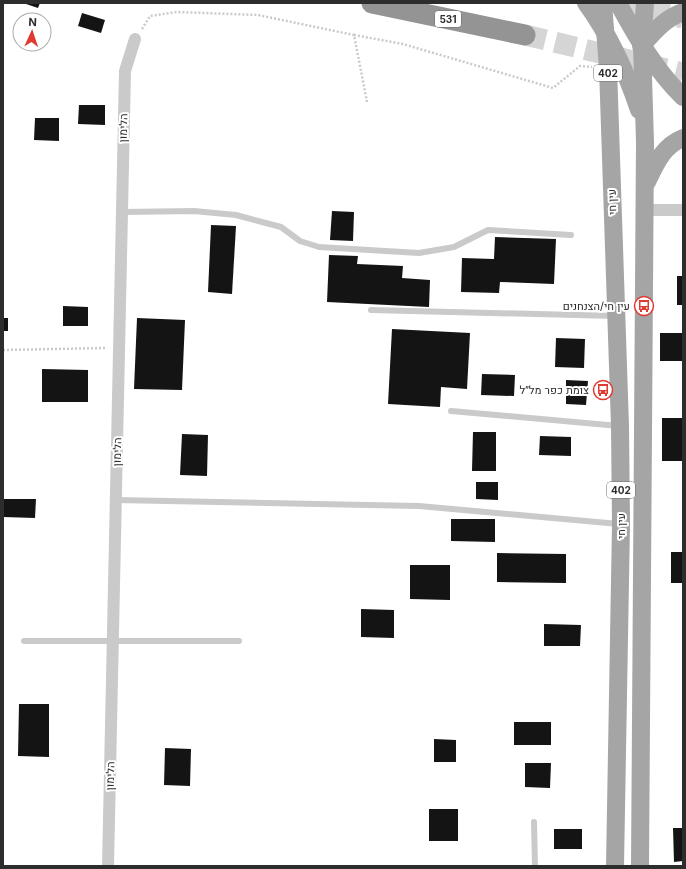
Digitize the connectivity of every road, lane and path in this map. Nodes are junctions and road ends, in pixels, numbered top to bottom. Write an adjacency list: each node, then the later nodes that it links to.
1 (372, 3): 9 (highway, 531)
2 (586, 3): 7 (main road)
3 (603, 3): 7 (main road, 402)
4 (618, 3): 11 (main road)
5 (645, 3): 11 (main road, 402)
6 (683, 12): 11 (main road)
7 (605, 31): 12 (main road, 402)
8 (354, 35): 10 (path); 12 (path); 14 (path)
9 (525, 35)
10 (135, 39): 20 (street, הלימון)
11 (642, 45): 12 (main road); 13 (main road); 15 (main road, 402)
12 (615, 66): 15 (main road); 23 (main road, עין חי / 402)
13 (683, 97)
14 (367, 102)
15 (645, 126): 17 (main road, עין חי / 402)
16 (683, 138): 17 (main road)
17 (644, 188): 18 (main road, עין חי / 402)
18 (643, 210): 19 (street); 37 (main road, עין חי / 402)
19 (683, 210)
20 (122, 212): 21 (lane); 24 (street, הלימון)
21 (571, 235)
22 (371, 310): 23 (lane)
23 (616, 316): 27 (main road, עין חי / 402)
24 (119, 348): 25 (path); 28 (street, הלימון)
25 (3, 350)
26 (451, 411): 27 (lane)
27 (620, 426): 29 (main road, עין חי / 402)
28 (116, 500): 29 (lane); 32 (street, הלימון)
29 (621, 524): 36 (main road, עין חי / 402)
30 (24, 641): 32 (lane)
31 (239, 641): 32 (lane)
32 (113, 642): 34 (street, הלימון)
33 (534, 822): 35 (lane)
34 (108, 866)
35 (535, 866)
36 (615, 866)
37 (640, 866)

